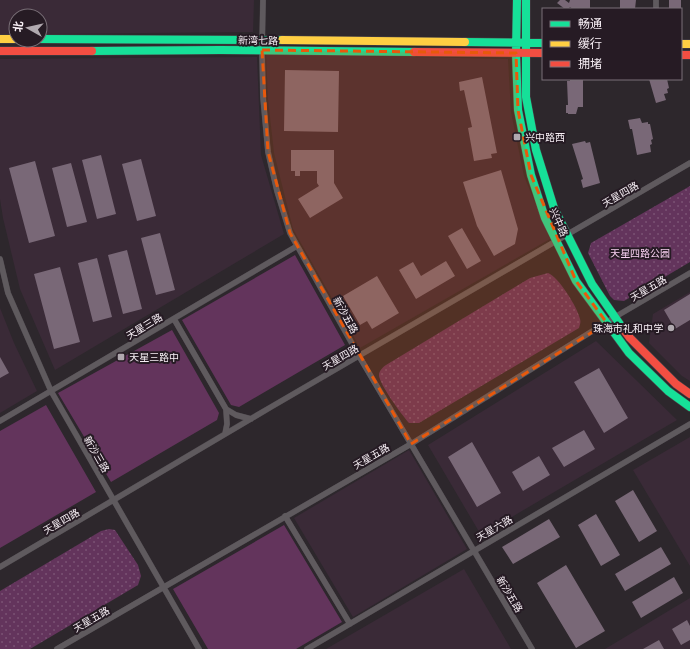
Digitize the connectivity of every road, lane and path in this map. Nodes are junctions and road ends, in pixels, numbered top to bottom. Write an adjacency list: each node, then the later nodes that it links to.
1 (263, 0): 5 (street, 新沙五路)
2 (517, 0): 6 (street, 兴中路)
3 (526, 0): 7 (street, 兴中路)
4 (48, 39): 5 (street, 新湾七路)
5 (263, 40): 6 (street, 新湾七路); 10 (street, 新沙五路)
6 (516, 42): 7 (street, 新湾七路); 11 (street, 兴中路)
7 (525, 42): 8 (street, 新湾七路); 12 (street, 兴中路)
8 (542, 43)
9 (0, 50): 10 (street, 新湾七路)
10 (262, 50): 11 (street, 新湾七路); 17 (street, 新沙五路)
11 (516, 53): 12 (street, 新湾七路); 16 (street, 兴中路)
12 (525, 53): 13 (street, 新湾七路); 15 (street, 兴中路)
13 (542, 53)
14 (690, 163): 15 (street, 天星四路)
15 (567, 235): 16 (street, 天星四路); 20 (street, 兴中路)
16 (557, 241): 22 (street, 兴中路); 23 (street, 天星四路)
17 (297, 246): 21 (street, 天星三路); 23 (street, 新沙五路)
18 (0, 259): 24 (street, 新沙三路)
19 (690, 273): 20 (street, 天星五路)
20 (615, 317): 22 (street, 天星五路); 25 (street, 兴中路)
21 (174, 319): 24 (street, 天星三路); 27 (street)
22 (606, 323): 26 (street, 兴中路); 32 (street, 天星五路)
23 (359, 356): 28 (street, 天星四路); 32 (street, 新沙五路)
24 (51, 391): 29 (street, 天星三路); 33 (street, 新沙三路)
25 (690, 394)
26 (690, 407)
27 (226, 409): 28 (street); 31 (street)
28 (251, 419): 31 (street, 天星四路)
29 (0, 421)
30 (690, 424): 35 (street, 天星六路)
31 (225, 434): 33 (street, 天星四路)
32 (411, 444): 34 (street, 天星五路); 35 (street, 新沙五路)
33 (113, 500): 36 (street, 天星四路); 37 (street, 新沙三路)
34 (285, 516): 37 (street, 天星五路); 38 (street)
35 (474, 551): 38 (street, 天星六路); 42 (street, 新沙五路)
36 (0, 567)
37 (163, 588): 39 (street, 天星五路); 40 (street, 新沙三路)
38 (350, 624): 41 (street, 天星六路)
39 (57, 649)
40 (199, 649)
41 (307, 649)
42 (532, 649)

